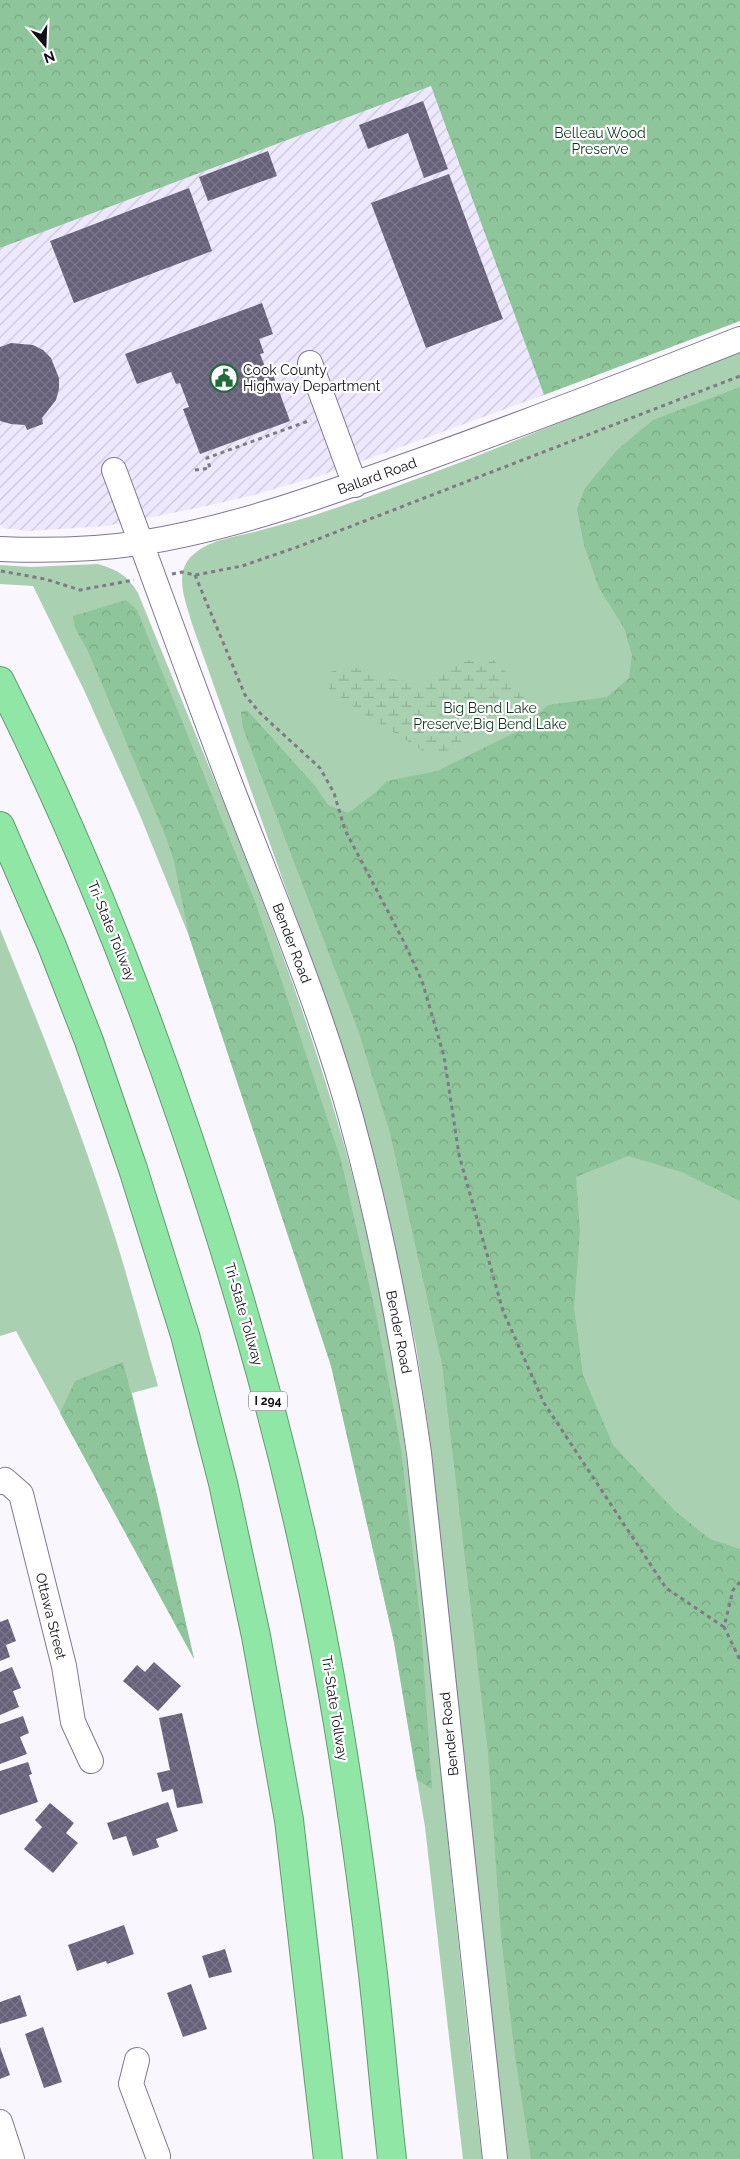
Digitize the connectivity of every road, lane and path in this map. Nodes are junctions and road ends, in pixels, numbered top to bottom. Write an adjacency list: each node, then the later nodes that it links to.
1 (740, 339): 7 (street, Ballard Road)
2 (310, 363): 4 (street)
3 (740, 376): 16 (path)
4 (328, 413): 6 (path); 7 (street)
5 (114, 470): 8 (street, Bender Road)
6 (195, 470)
7 (355, 485): 8 (street, Ballard Road)
8 (141, 543): 9 (street, Ballard Road); 25 (street, Bender Road)
9 (0, 549)
10 (0, 571): 11 (path)
11 (131, 581)
12 (0, 681): 24 (highway, Tri-State Tollway / I 294)
13 (0, 826): 23 (highway)
14 (0, 1482): 18 (street, Ottawa Street)
15 (740, 1582): 16 (path)
16 (724, 1627): 17 (path)
17 (740, 1660)
18 (90, 1761)
19 (137, 2060): 21 (street)
20 (0, 2122): 22 (street)
21 (158, 2156)
22 (12, 2159)
23 (328, 2159)
24 (392, 2159)
25 (495, 2159)

